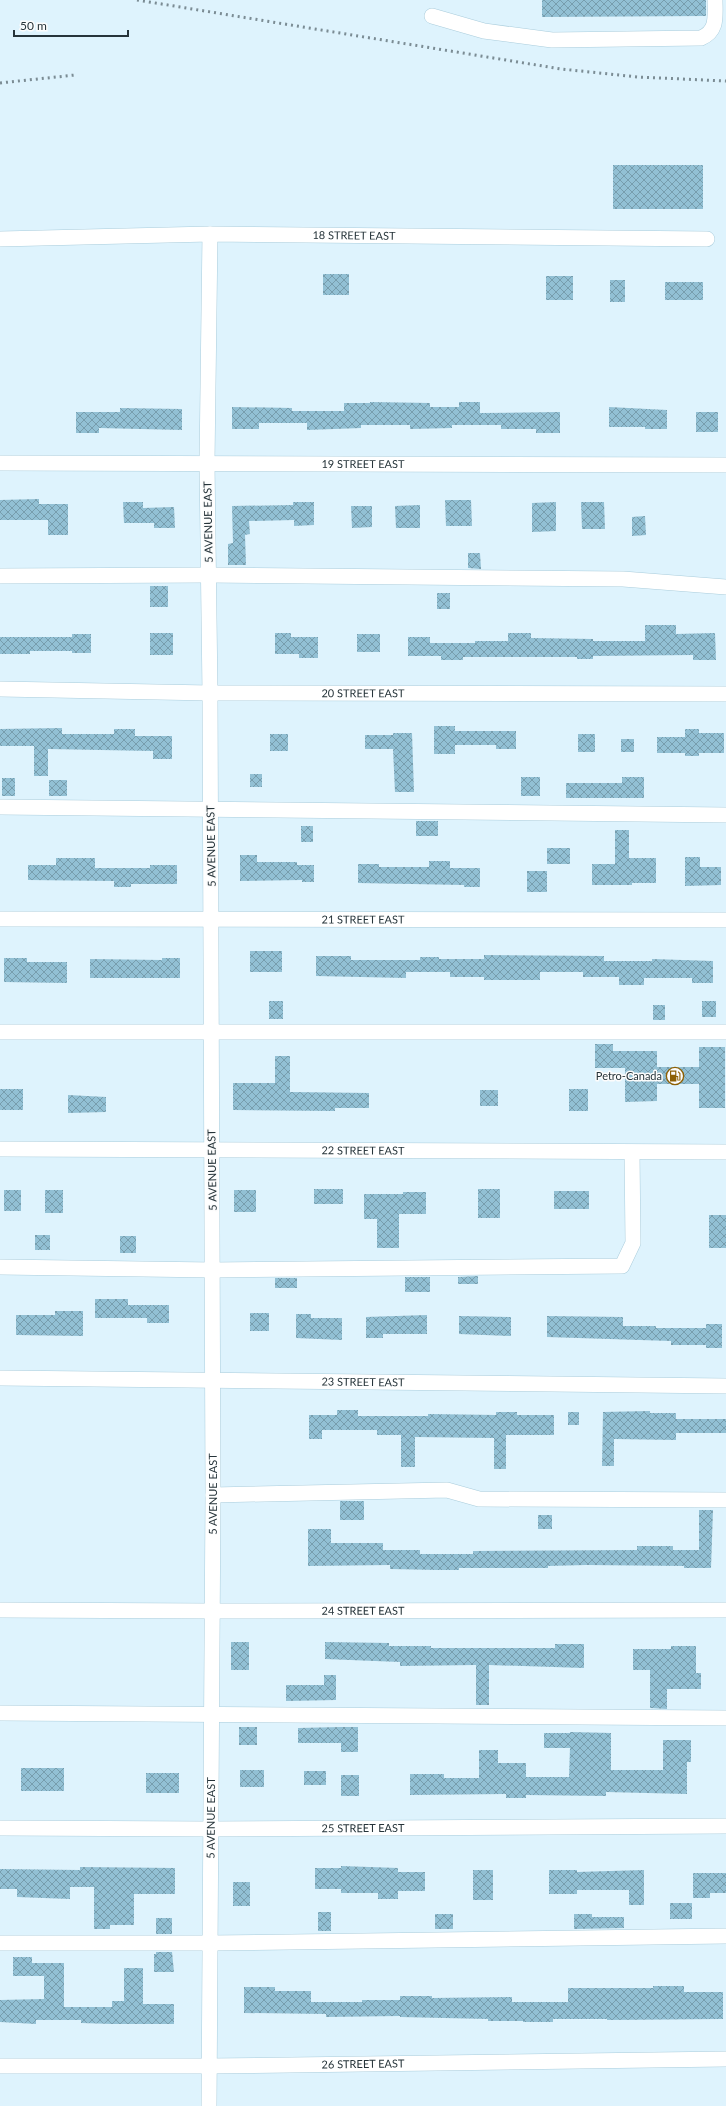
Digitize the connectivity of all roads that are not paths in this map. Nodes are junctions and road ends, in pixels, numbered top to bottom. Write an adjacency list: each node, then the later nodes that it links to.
1 (715, 0): 2 (street)
2 (432, 16)
3 (210, 234): 4 (street, 18 STREET EAST); 5 (street, 18 STREET EAST); 7 (street, 5 AVENUE EAST)
4 (0, 239)
5 (707, 239)
6 (0, 463): 7 (street, 19 STREET EAST)
7 (207, 463): 8 (street, 19 STREET EAST); 9 (street, 5 AVENUE EAST)
8 (726, 465)
9 (209, 575): 10 (street); 11 (street); 13 (street, 5 AVENUE EAST)
10 (0, 576)
11 (726, 587)
12 (0, 689): 13 (street, 20 STREET EAST)
13 (210, 693): 14 (street, 20 STREET EAST); 16 (street, 5 AVENUE EAST)
14 (726, 694)
15 (0, 807): 16 (street)
16 (210, 809): 17 (street); 19 (street, 5 AVENUE EAST)
17 (726, 815)
18 (0, 919): 19 (street, 21 STREET EAST)
19 (211, 920): 20 (street, 21 STREET EAST); 23 (street, 5 AVENUE EAST)
20 (726, 920)
21 (0, 1032): 23 (street)
22 (726, 1032): 23 (street)
23 (210, 1033): 25 (street, 5 AVENUE EAST)
24 (0, 1149): 25 (street, 22 STREET EAST)
25 (211, 1149): 26 (street, 22 STREET EAST); 29 (street, 5 AVENUE EAST)
26 (632, 1152): 27 (street, 22 STREET EAST); 29 (street)
27 (726, 1152)
28 (0, 1267): 29 (street)
29 (213, 1270): 31 (street, 5 AVENUE EAST)
30 (0, 1378): 31 (street, 23 STREET EAST)
31 (212, 1381): 32 (street, 23 STREET EAST); 33 (street, 5 AVENUE EAST)
32 (726, 1386)
33 (213, 1495): 34 (street); 37 (street, 5 AVENUE EAST)
34 (726, 1500)
35 (0, 1610): 37 (street, 24 STREET EAST)
36 (726, 1610): 37 (street, 24 STREET EAST)
37 (212, 1611): 39 (street, 5 AVENUE EAST)
38 (0, 1713): 39 (street)
39 (210, 1713): 40 (street); 43 (street, 5 AVENUE EAST)
40 (726, 1718)
41 (726, 1826): 43 (street, 25 STREET EAST)
42 (0, 1828): 43 (street, 25 STREET EAST)
43 (210, 1829): 46 (street, 5 AVENUE EAST)
44 (726, 1936): 46 (street)
45 (0, 1942): 46 (street)
46 (211, 1943): 49 (street, 5 AVENUE EAST)
47 (726, 2059): 49 (street, 26 STREET EAST)
48 (0, 2066): 49 (street, 26 STREET EAST)
49 (210, 2066): 50 (street, 5 AVENUE EAST)
50 (209, 2106)

